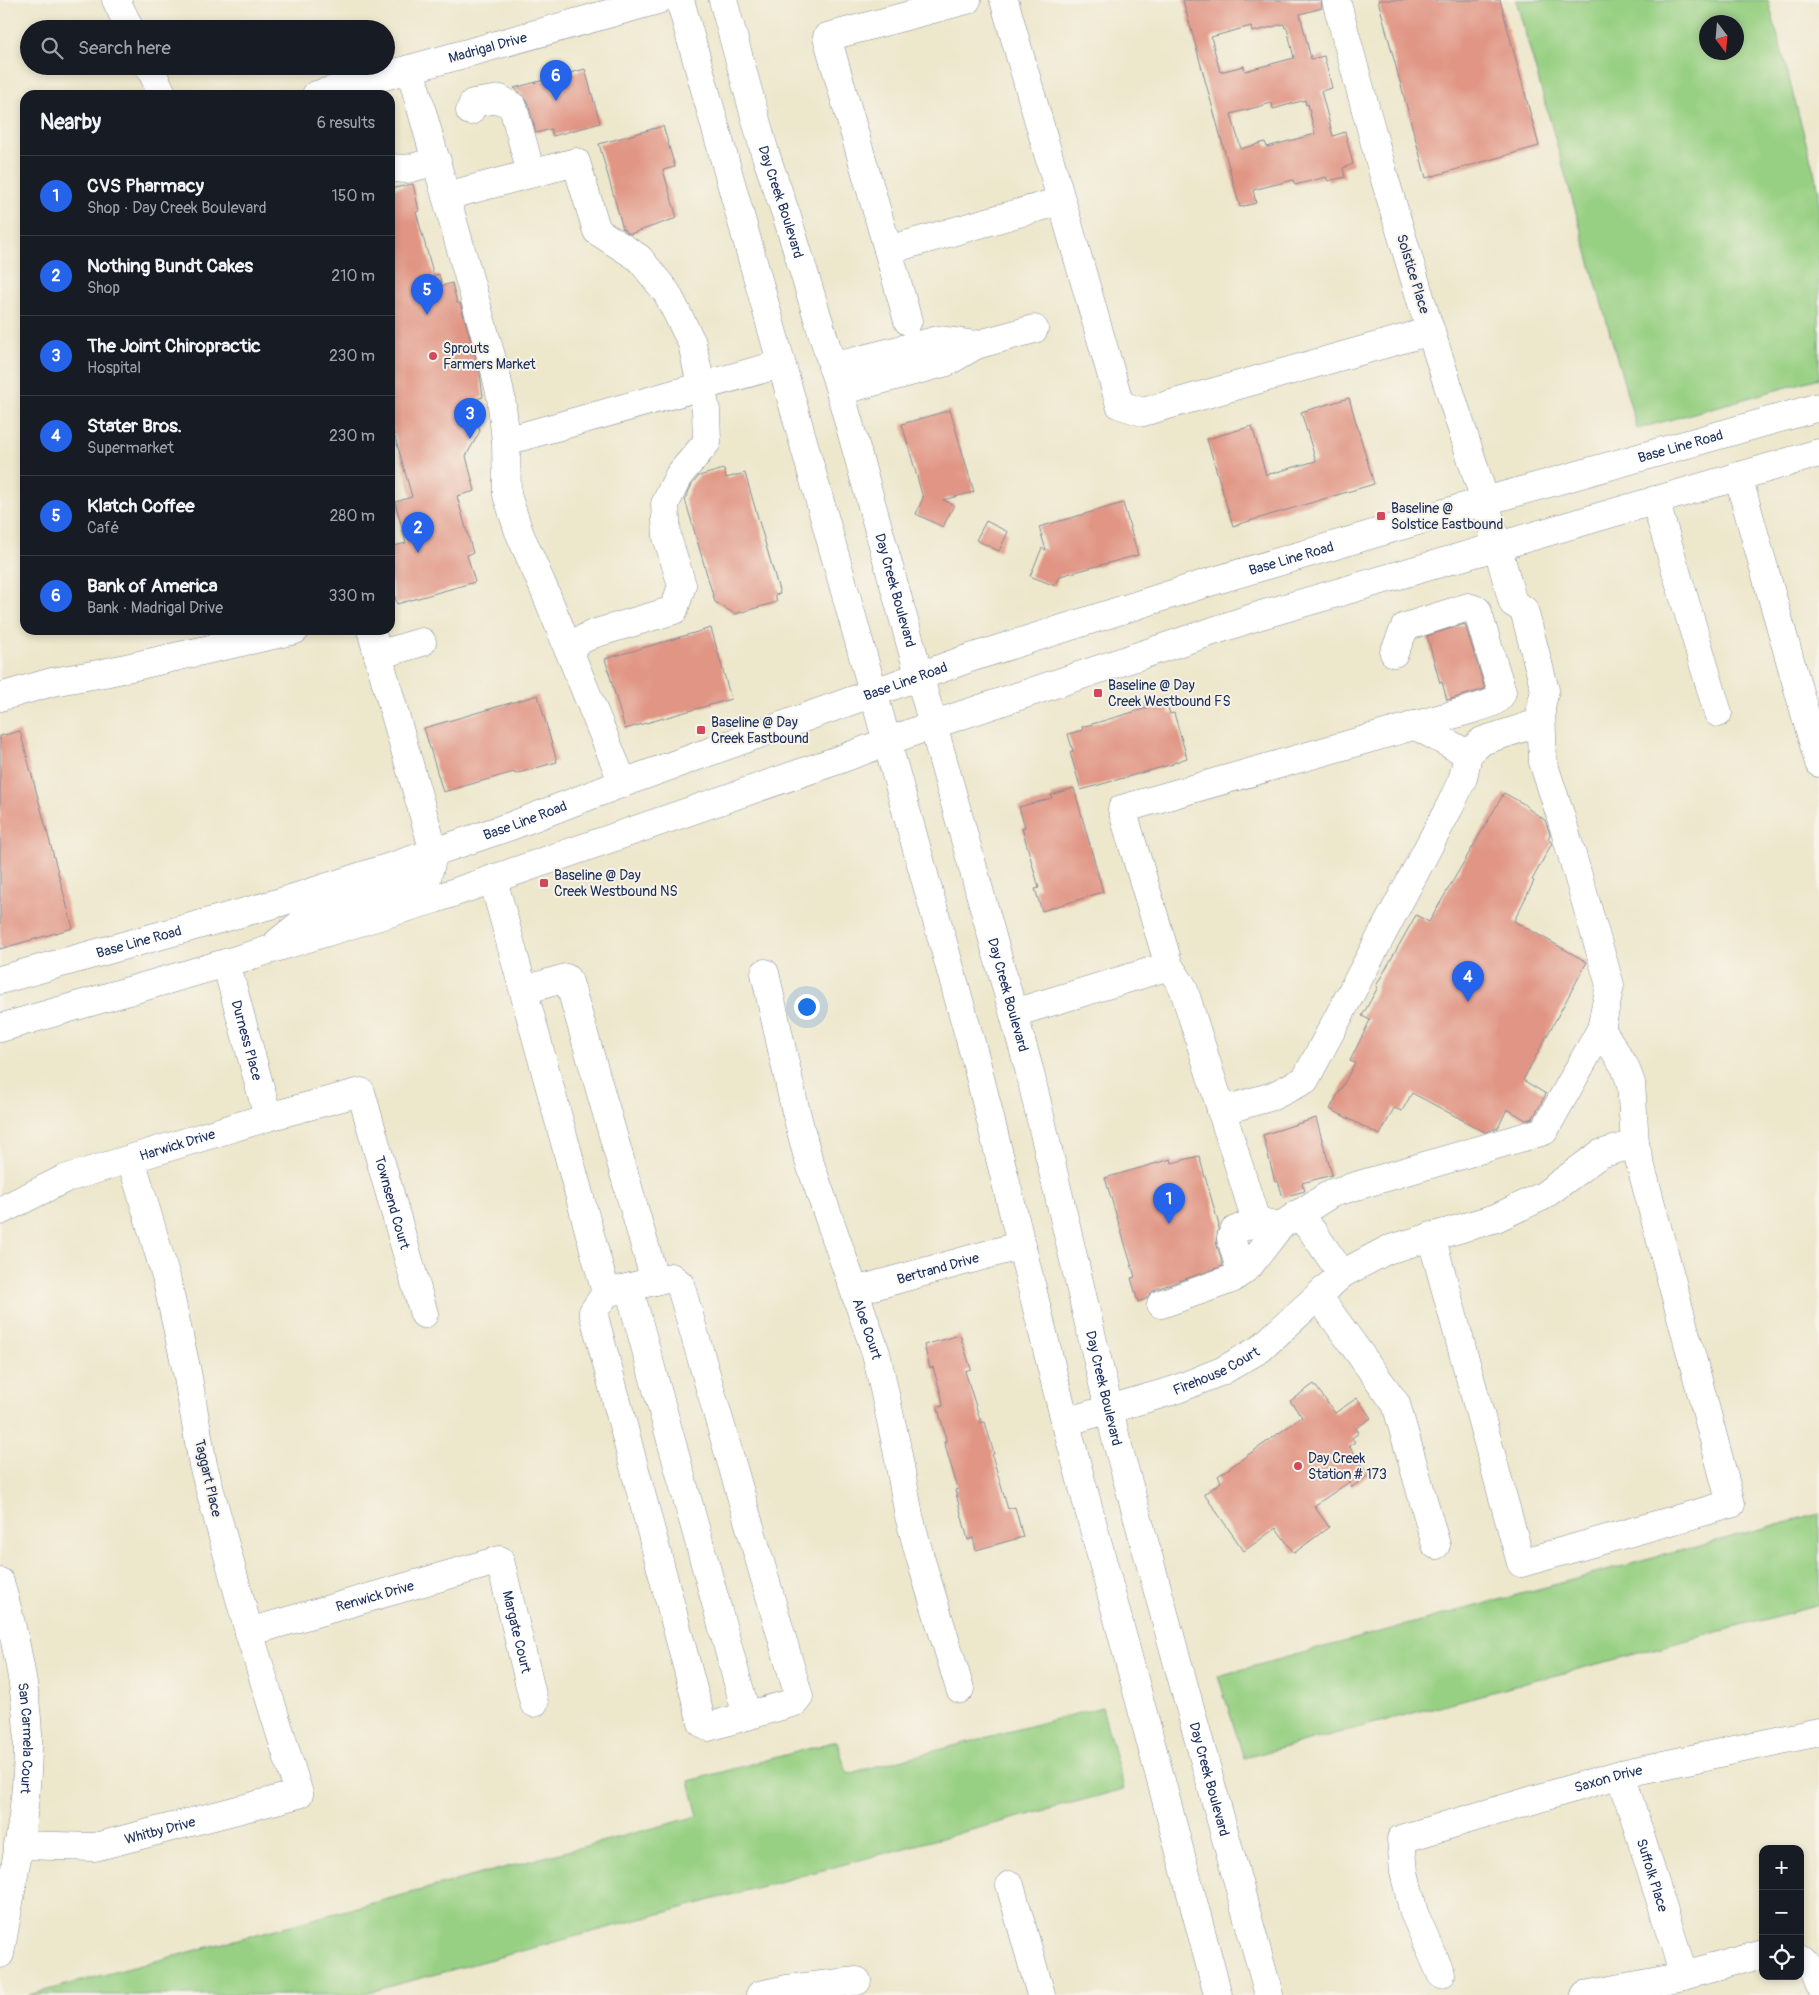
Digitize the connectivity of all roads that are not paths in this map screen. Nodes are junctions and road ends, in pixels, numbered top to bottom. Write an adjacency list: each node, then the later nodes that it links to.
1 (658, 0): 9 (main road, Madrigal Drive)
2 (680, 0): 25 (main road)
3 (723, 0): 26 (main road, Day Creek Boulevard)
4 (967, 0): 21 (main road)
5 (1004, 0): 20 (main road)
6 (1336, 0): 24 (main road, Solstice Place)
7 (120, 1): 8 (main road)
8 (127, 20)
9 (410, 69): 10 (main road, Madrigal Drive); 16 (main road)
10 (395, 73)
11 (153, 75): 13 (main road)
12 (388, 75): 14 (main road, Madrigal Drive)
13 (161, 90)
14 (334, 90)
15 (470, 111): 18 (main road)
16 (437, 161): 17 (main road); 19 (main road)
17 (395, 168)
18 (531, 173): 19 (main road); 27 (main road)
19 (446, 196): 29 (main road)
20 (1062, 201): 21 (main road); 24 (main road)
21 (888, 250): 22 (main road)
22 (908, 322)
23 (1034, 329): 26 (main road)
24 (1431, 331): 33 (main road, Solstice Place)
25 (781, 364): 27 (main road); 41 (main road)
26 (836, 379): 40 (main road, Day Creek Boulevard)
27 (701, 387): 29 (main road); 38 (main road)
28 (1819, 407): 33 (main road, Base Line Road)
29 (506, 441): 38 (main road)
30 (1819, 453): 31 (main road)
31 (1738, 476): 32 (main road); 49 (main road)
32 (1655, 500): 34 (main road); 43 (main road)
33 (1485, 501): 34 (main road, Solstice Place); 40 (main road, Base Line Road)
34 (1497, 546): 44 (main road, Solstice Place); 45 (main road)
35 (273, 635): 42 (main road)
36 (422, 642): 37 (main road)
37 (374, 643): 51 (main road)
38 (567, 647): 50 (main road)
39 (1394, 653): 46 (main road)
40 (919, 676): 41 (main road, Base Line Road); 45 (main road, Day Creek Boulevard)
41 (872, 694): 47 (main road); 50 (main road, Base Line Road)
42 (0, 697)
43 (1718, 712)
44 (1541, 714): 48 (main road); 61 (main road)
45 (932, 725): 47 (main road); 59 (main road, Day Creek Boulevard)
46 (1414, 725): 48 (main road); 55 (main road)
47 (886, 742): 52 (main road); 70 (main road)
48 (1468, 754): 63 (main road)
49 (1819, 763)
50 (623, 784): 51 (main road, Base Line Road)
51 (434, 852): 53 (main road); 57 (main road, Base Line Road)
52 (494, 879): 53 (main road); 58 (main road)
53 (267, 951): 54 (main road)
54 (226, 963): 60 (main road); 64 (main road, Durness Place)
55 (1170, 966): 59 (main road); 63 (main road)
56 (765, 973): 74 (main road, Aloe Court)
57 (0, 980)
58 (524, 990): 72 (main road); 73 (main road)
59 (1014, 1013): 78 (main road, Day Creek Boulevard)
60 (0, 1028)
61 (1601, 1029): 65 (main road); 68 (main road)
62 (361, 1092): 64 (main road, Harwick Drive); 77 (main road, Townsend Court)
63 (1221, 1111): 68 (main road)
64 (268, 1117): 66 (main road, Harwick Drive)
65 (1635, 1144): 69 (main road, Firehouse Court); 69 (main road)
66 (131, 1159): 67 (main road, Harwick Drive); 83 (main road, Taggart Place)
67 (0, 1211)
68 (1277, 1220): 71 (main road); 76 (main road)
69 (1431, 1236): 71 (main road, Firehouse Court)
70 (1022, 1245): 74 (main road, Bertrand Drive); 79 (main road)
71 (1342, 1274): 75 (main road, Firehouse Court)
72 (655, 1281): 73 (main road); 86 (main road)
73 (618, 1291): 86 (main road); 86 (main road)
74 (855, 1291): 84 (main road, Aloe Court)
75 (1318, 1296): 78 (main road, Firehouse Court); 80 (main road)
76 (1160, 1304)
77 (424, 1314)
78 (1109, 1409): 79 (main road, Firehouse Court); 102 (main road, Day Creek Boulevard)
79 (1065, 1422): 101 (main road)
80 (1436, 1545)
81 (500, 1560): 83 (main road, Renwick Drive); 85 (main road, Margate Court)
82 (0, 1582): 90 (main road, San Carmela Court)
83 (249, 1632): 89 (main road, Taggart Place)
84 (960, 1689)
85 (534, 1703)
86 (747, 1716)
87 (1819, 1732): 88 (main road, Saxon Drive)
88 (1621, 1774): 95 (main road, Saxon Drive); 96 (main road, Suffolk Place)
89 (299, 1794): 90 (main road, Whitby Drive)
90 (18, 1845): 92 (main road, San Carmela Court)
91 (1010, 1885): 100 (main road)
92 (0, 1954)
93 (1759, 1955): 96 (main road)
94 (1804, 1961): 98 (main road)
95 (1440, 1974)
96 (1684, 1976): 103 (main road)
97 (857, 1981): 99 (main road)
98 (1819, 1984)
99 (760, 1995)
100 (1040, 1995)
101 (1218, 1995)
102 (1269, 1995)
103 (1584, 1995)

